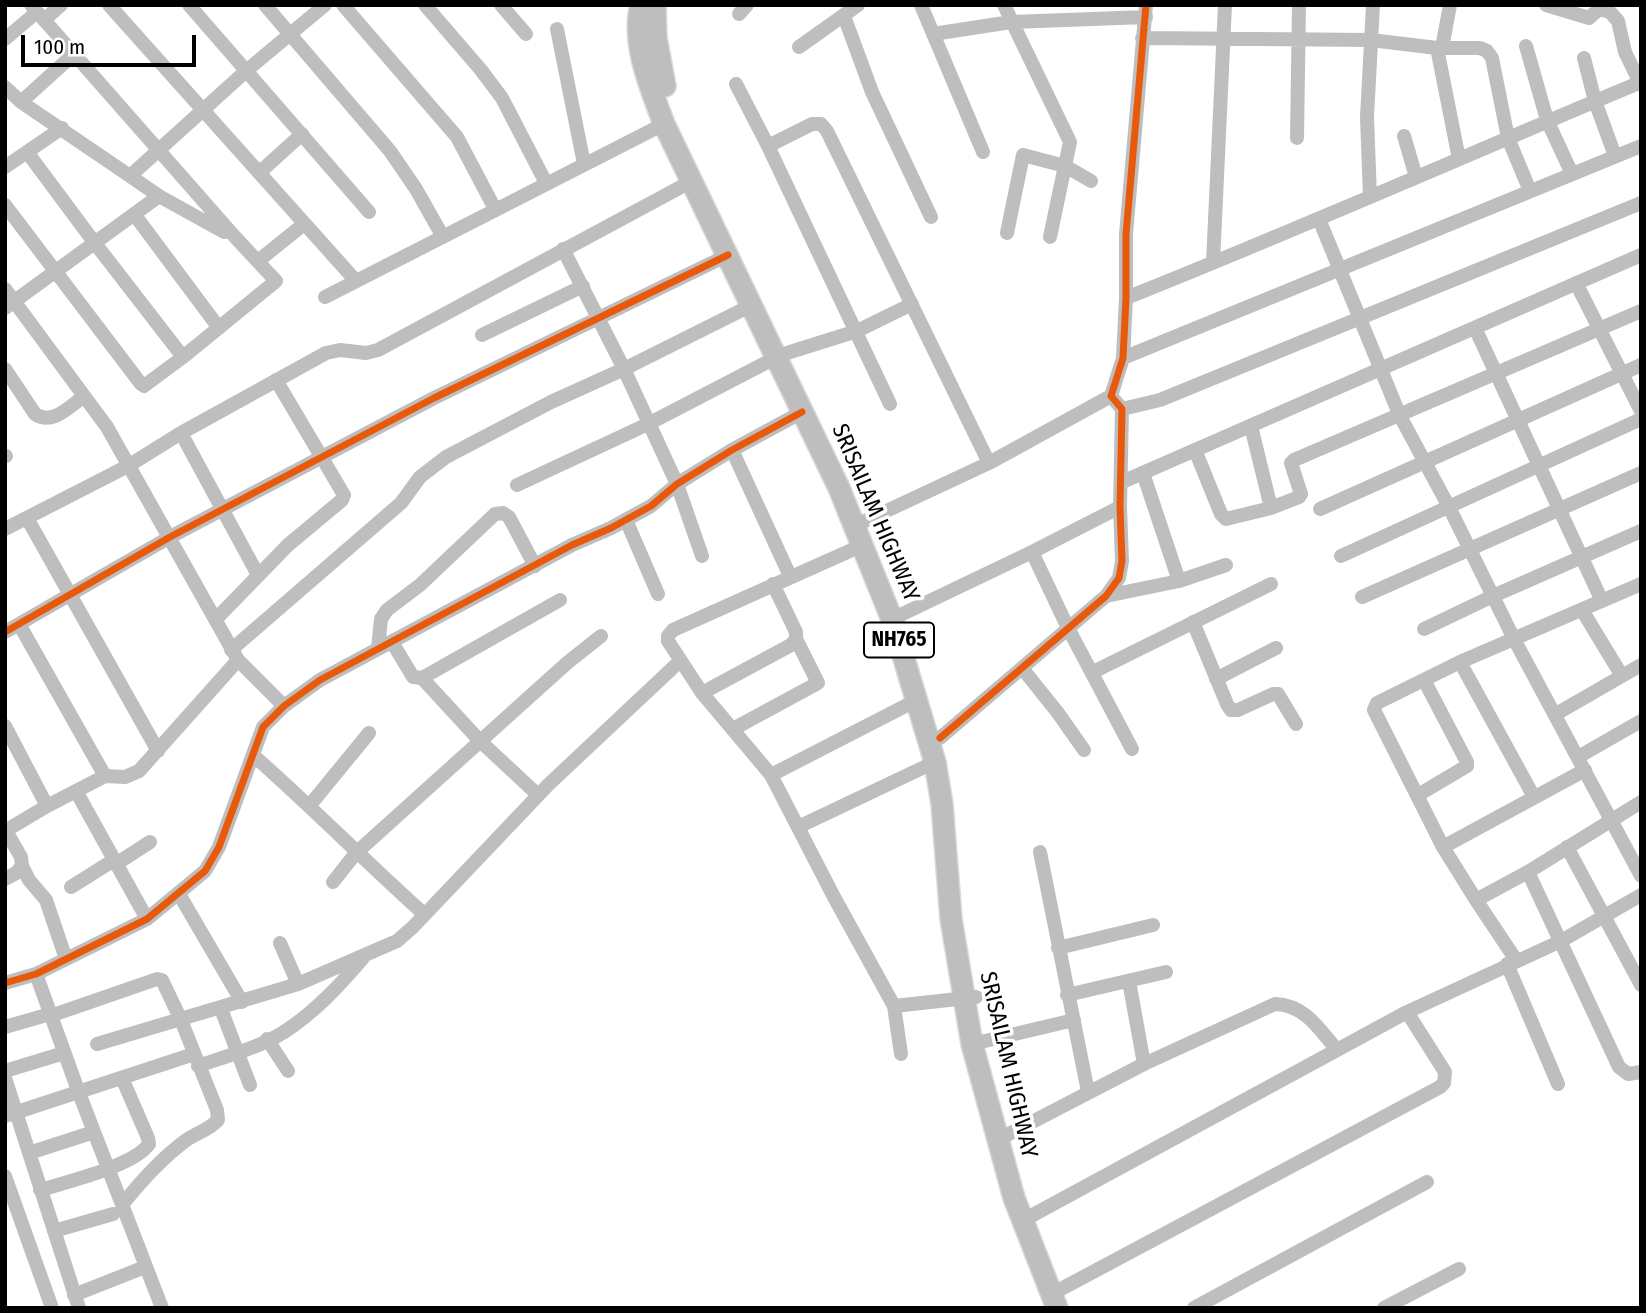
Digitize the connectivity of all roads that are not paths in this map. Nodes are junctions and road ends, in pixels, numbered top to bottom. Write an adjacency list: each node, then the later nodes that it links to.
1 (61, 5): 21 (street)
2 (109, 5): 44 (street)
3 (189, 5): 38 (street)
4 (265, 5): 25 (street)
5 (325, 5): 25 (street)
6 (344, 5): 74 (street)
7 (425, 5): 68 (street)
8 (501, 5): 26 (street)
9 (642, 5): 46 (highway, SRISAILAM HIGHWAY / NH765)
10 (655, 5): 109 (highway, SRISAILAM HIGHWAY / NH765)
11 (858, 5): 22 (street)
12 (921, 5): 27 (street)
13 (1004, 5): 23 (street)
14 (1225, 5): 30 (street)
15 (1299, 5): 31 (street)
16 (1374, 5): 32 (street)
17 (1450, 5): 35 (street)
18 (1546, 5): 19 (street)
19 (1599, 7): 39 (street)
20 (1146, 11): 23 (street); 28 (street)
21 (37, 12): 29 (street); 36 (street)
22 (844, 16): 34 (street); 77 (street)
23 (1012, 23): 27 (street); 60 (street)
24 (557, 29): 59 (street)
25 (290, 34): 38 (street); 82 (street)
26 (526, 34)
27 (933, 34): 56 (street)
28 (1142, 38): 30 (street); 97 (street)
29 (5, 39)
30 (1224, 40): 31 (street); 89 (street)
31 (1298, 40): 32 (street); 50 (street)
32 (1371, 40): 35 (street); 71 (street)
33 (1526, 46): 45 (street)
34 (799, 47)
35 (1439, 48): 51 (street); 58 (street)
36 (74, 54): 43 (street); 54 (street)
37 (1584, 58): 42 (street)
38 (246, 71): 44 (street); 48 (street)
39 (1640, 83): 42 (street)
40 (736, 84): 52 (street)
41 (5, 87): 43 (street)
42 (1595, 101): 45 (street); 57 (street)
43 (22, 102): 47 (street)
44 (202, 110): 54 (street); 62 (street)
45 (1547, 120): 51 (street); 63 (street)
46 (664, 124): 59 (street); 66 (highway, SRISAILAM HIGHWAY / NH765)
47 (62, 128): 55 (street); 64 (street)
48 (302, 134): 62 (street); 75 (street)
49 (1404, 136): 65 (street)
50 (1297, 138)
51 (1508, 138): 58 (street); 69 (street)
52 (768, 146): 99 (street); 107 (street)
53 (1641, 146): 57 (street)
54 (159, 150): 64 (street); 81 (street)
55 (27, 152): 61 (street); 84 (street)
56 (983, 152)
57 (1615, 156): 63 (street)
58 (1459, 159): 65 (street)
59 (584, 164): 68 (street)
60 (1065, 166): 67 (street); 80 (street); 83 (street)
61 (5, 167)
62 (259, 173): 79 (street)
63 (1572, 174): 69 (street)
64 (130, 176): 70 (street)
65 (1416, 177): 71 (street)
66 (692, 181): 85 (street); 86 (highway, SRISAILAM HIGHWAY / NH765)
67 (1091, 181)
68 (547, 183): 74 (street)
69 (1530, 191): 90 (street)
70 (159, 196): 76 (street); 81 (street)
71 (1370, 197): 78 (street)
72 (1641, 203): 103 (street)
73 (5, 205): 91 (street)
74 (495, 209): 82 (street)
75 (369, 212)
76 (134, 214): 84 (street); 104 (street)
77 (931, 217)
78 (1319, 219): 89 (street); 90 (street)
79 (304, 224): 88 (street); 92 (street)
80 (1007, 233)
81 (235, 237): 88 (street)
82 (443, 237): 92 (street)
83 (1050, 237)
84 (94, 242): 91 (street); 110 (street)
85 (563, 249): 94 (street); 118 (street)
86 (727, 255): 100 (highway, SRISAILAM HIGHWAY / NH765); 102 (street)
87 (1641, 255): 93 (street)
88 (258, 261): 104 (street)
89 (1213, 264): 97 (street)
90 (1338, 270): 103 (street); 111 (street)
91 (55, 271): 98 (street); 110 (street)
92 (356, 281): 96 (street)
93 (1576, 283): 105 (street); 106 (street)
94 (583, 286): 102 (street); 108 (street)
95 (5, 289): 98 (street)
96 (325, 297)
97 (1126, 298): 111 (street)
98 (10, 304): 120 (street)
99 (912, 304): 107 (street); 134 (street)
100 (752, 305): 109 (highway, SRISAILAM HIGHWAY / NH765); 114 (street)
101 (1641, 311): 106 (street)
102 (599, 318): 114 (street); 133 (street)
103 (1360, 319): 115 (street); 122 (street)
104 (219, 328): 110 (street)
105 (1475, 328): 115 (street); 117 (street)
106 (1599, 329): 116 (street); 117 (street)
107 (856, 331): 109 (street); 121 (street)
108 (482, 335)
109 (782, 355): 124 (highway, SRISAILAM HIGHWAY / NH765); 128 (street); 151 (highway, SRISAILAM HIGHWAY / NH765)
110 (183, 357)
111 (1123, 358): 119 (street)
112 (1641, 365): 116 (street)
113 (5, 369): 120 (street)
114 (624, 369): 128 (street); 190 (street)
115 (1380, 369): 125 (street); 129 (street)
116 (1622, 373): 123 (street); 127 (street)
117 (1496, 374): 125 (street); 127 (street)
118 (276, 380): 130 (street); 133 (street)
119 (1111, 396): 122 (street); 134 (street)
120 (83, 397): 136 (street)
121 (890, 404)
122 (1122, 409): 140 (street)
123 (1641, 411)
124 (802, 412): 131 (street); 155 (highway, SRISAILAM HIGHWAY / NH765)
125 (1400, 416): 135 (street); 145 (street)
126 (1641, 419): 137 (street)
127 (1518, 420): 135 (street); 137 (street)
128 (648, 424): 141 (street); 142 (street)
129 (1251, 426): 132 (street); 145 (street)
130 (181, 433): 136 (street); 148 (street)
131 (732, 450): 141 (street); 164 (street)
132 (1195, 450): 138 (street); 145 (street)
133 (323, 458): 148 (street); 163 (street)
134 (989, 463): 151 (street)
135 (1425, 463): 143 (street); 146 (street)
136 (128, 466): 149 (street); 154 (street)
137 (1539, 466): 143 (street); 147 (street)
138 (1143, 473): 140 (street); 165 (street)
139 (1641, 473): 147 (street)
140 (1122, 482): 144 (street)
141 (677, 484): 150 (street); 158 (street)
142 (517, 485)
143 (1449, 506): 156 (street); 159 (street)
144 (1120, 507): 157 (street); 171 (street)
145 (1271, 508)
146 (1320, 509)
147 (1559, 509): 156 (street); 160 (street)
148 (223, 510): 154 (street); 163 (street)
149 (27, 518): 152 (street); 169 (street)
150 (626, 520): 162 (street); 170 (street)
151 (865, 521): 177 (highway, SRISAILAM HIGHWAY / NH765)
152 (5, 529)
153 (1641, 531): 160 (street)
154 (170, 537): 169 (street); 178 (street)
155 (863, 545): 164 (street); 177 (highway, SRISAILAM HIGHWAY / NH765)
156 (1469, 550): 172 (street); 173 (street)
157 (1032, 552): 177 (street); 181 (street)
158 (702, 555)
159 (1342, 555)
160 (1581, 556): 172 (street); 175 (street)
161 (1226, 565): 165 (street)
162 (535, 566): 187 (street); 189 (street)
163 (258, 575): 178 (street)
164 (790, 576): 166 (street)
165 (1179, 582): 171 (street)
166 (773, 584): 185 (street); 191 (street)
167 (1271, 584): 179 (street)
168 (1641, 584): 175 (street)
169 (71, 594): 180 (street); 213 (street)
170 (658, 594)
171 (1106, 596): 181 (street)
172 (1493, 596): 182 (street); 186 (street)
173 (1362, 597)
174 (560, 600): 197 (street)
175 (1602, 601): 176 (street)
176 (1582, 610): 186 (street); 196 (street)
177 (897, 616): 201 (highway, SRISAILAM HIGHWAY / NH765); 209 (highway, SRISAILAM HIGHWAY / NH765)
178 (216, 619): 190 (street)
179 (1193, 622): 195 (street); 198 (street)
180 (19, 624): 183 (street); 218 (street)
181 (1068, 628): 194 (street); 195 (street)
182 (1424, 629)
183 (5, 632)
184 (601, 636): 210 (street)
185 (796, 639): 200 (street); 207 (street)
186 (1514, 639): 192 (street); 203 (street)
187 (392, 642): 189 (street); 197 (street)
188 (1276, 648): 198 (street)
189 (378, 649): 202 (street)
190 (234, 655): 202 (street); 213 (street)
191 (680, 661): 200 (street); 220 (street)
192 (1460, 662): 199 (street); 222 (street)
193 (1641, 665): 196 (street)
194 (1021, 668): 209 (street); 212 (street)
195 (1093, 673): 211 (street)
196 (1622, 676): 203 (street)
197 (422, 678): 210 (street)
198 (1216, 679): 205 (street)
199 (1424, 680): 221 (street); 221 (street)
200 (702, 693): 207 (street)
201 (917, 700): 215 (highway, SRISAILAM HIGHWAY / NH765); 217 (street)
202 (284, 706): 214 (street)
203 (1556, 714): 216 (street)
204 (1641, 721): 216 (street)
205 (1296, 724)
206 (5, 726): 225 (street)
207 (733, 729): 217 (street)
208 (369, 733): 224 (street)
209 (940, 738): 261 (highway, SRISAILAM HIGHWAY / NH765)
210 (480, 741): 220 (street); 233 (street)
211 (1132, 749)
212 (1084, 750)
213 (158, 751): 218 (street)
214 (254, 756): 224 (street); 241 (street)
215 (935, 762): 227 (street); 261 (highway, SRISAILAM HIGHWAY / NH765)
216 (1582, 763): 222 (street); 226 (street)
217 (771, 775): 227 (street)
218 (105, 776): 219 (street)
219 (76, 791): 225 (street); 234 (street)
220 (538, 795): 244 (street)
221 (1418, 795): 230 (street)
222 (1534, 797): 230 (street)
223 (1641, 802): 226 (street)
224 (310, 805): 233 (street)
225 (47, 806): 228 (street)
226 (1611, 820): 231 (street); 237 (street)
227 (798, 827): 263 (street)
228 (5, 831): 235 (street)
229 (150, 842): 234 (street)
230 (1443, 847): 243 (street)
231 (1567, 847): 236 (street); 245 (street)
232 (1040, 852): 250 (street)
233 (356, 853): 239 (street); 244 (street)
234 (115, 862): 240 (street); 246 (street)
235 (22, 866): 238 (street); 252 (street)
236 (1528, 872): 243 (street); 248 (street)
237 (1641, 876)
238 (5, 879)
239 (333, 882)
240 (71, 887)
241 (179, 894): 246 (street); 262 (street)
242 (1641, 895): 245 (street)
243 (1476, 900): 253 (street)
244 (424, 914): 251 (street)
245 (1604, 916): 248 (street); 259 (street)
246 (147, 919): 252 (street)
247 (1153, 925): 250 (street)
248 (1561, 941): 253 (street); 281 (street)
249 (280, 943): 258 (street)
250 (1058, 948): 260 (street)
251 (366, 954): 258 (street); 270 (street)
252 (66, 959): 255 (street)
253 (1511, 962): 265 (street); 284 (street)
254 (1166, 972): 256 (street)
255 (36, 974): 257 (street); 266 (street)
256 (1129, 981): 260 (street); 278 (street)
257 (5, 984)
258 (298, 984): 262 (street)
259 (1641, 985)
260 (1067, 995): 268 (street)
261 (970, 998): 263 (street); 271 (highway, SRISAILAM HIGHWAY / NH765); 302 (highway, SRISAILAM HIGHWAY / NH765)
262 (242, 1002): 264 (street)
263 (894, 1006): 276 (street)
264 (221, 1009): 267 (street); 274 (street)
265 (1407, 1012): 273 (street); 302 (street)
266 (50, 1015): 267 (street); 269 (street); 275 (street)
267 (181, 1020): 272 (street); 277 (street)
268 (1073, 1020): 271 (street); 286 (street)
269 (5, 1027)
270 (267, 1039): 274 (street); 280 (street)
271 (985, 1041): 290 (highway, SRISAILAM HIGHWAY / NH765)
272 (97, 1044)
273 (1337, 1050): 278 (street); 297 (street)
274 (238, 1052): 277 (street); 285 (street)
275 (64, 1054): 279 (street); 287 (street)
276 (901, 1054)
277 (196, 1060): 283 (street); 296 (street)
278 (1144, 1064): 286 (street)
279 (5, 1071)
280 (288, 1071)
281 (1641, 1073)
282 (5, 1077): 288 (street)
283 (122, 1079): 287 (street); 292 (street)
284 (1558, 1084)
285 (250, 1085)
286 (1088, 1092): 290 (street)
287 (79, 1093): 288 (street); 289 (street)
288 (11, 1114): 291 (street)
289 (94, 1132): 291 (street); 292 (street)
290 (1005, 1136): 297 (highway, SRISAILAM HIGHWAY / NH765)
291 (29, 1153): 295 (street)
292 (109, 1169): 295 (street); 296 (street)
293 (5, 1176): 303 (street)
294 (1427, 1182): 305 (street)
295 (40, 1190): 298 (street)
296 (118, 1209): 298 (street); 299 (street)
297 (1031, 1216): 302 (highway, SRISAILAM HIGHWAY / NH765)
298 (54, 1231): 301 (street)
299 (145, 1267): 301 (street); 304 (street)
300 (1459, 1269): 306 (street)
301 (76, 1301)
302 (1062, 1301)
303 (52, 1308)
304 (162, 1308)
305 (1194, 1308)
306 (1384, 1308)

